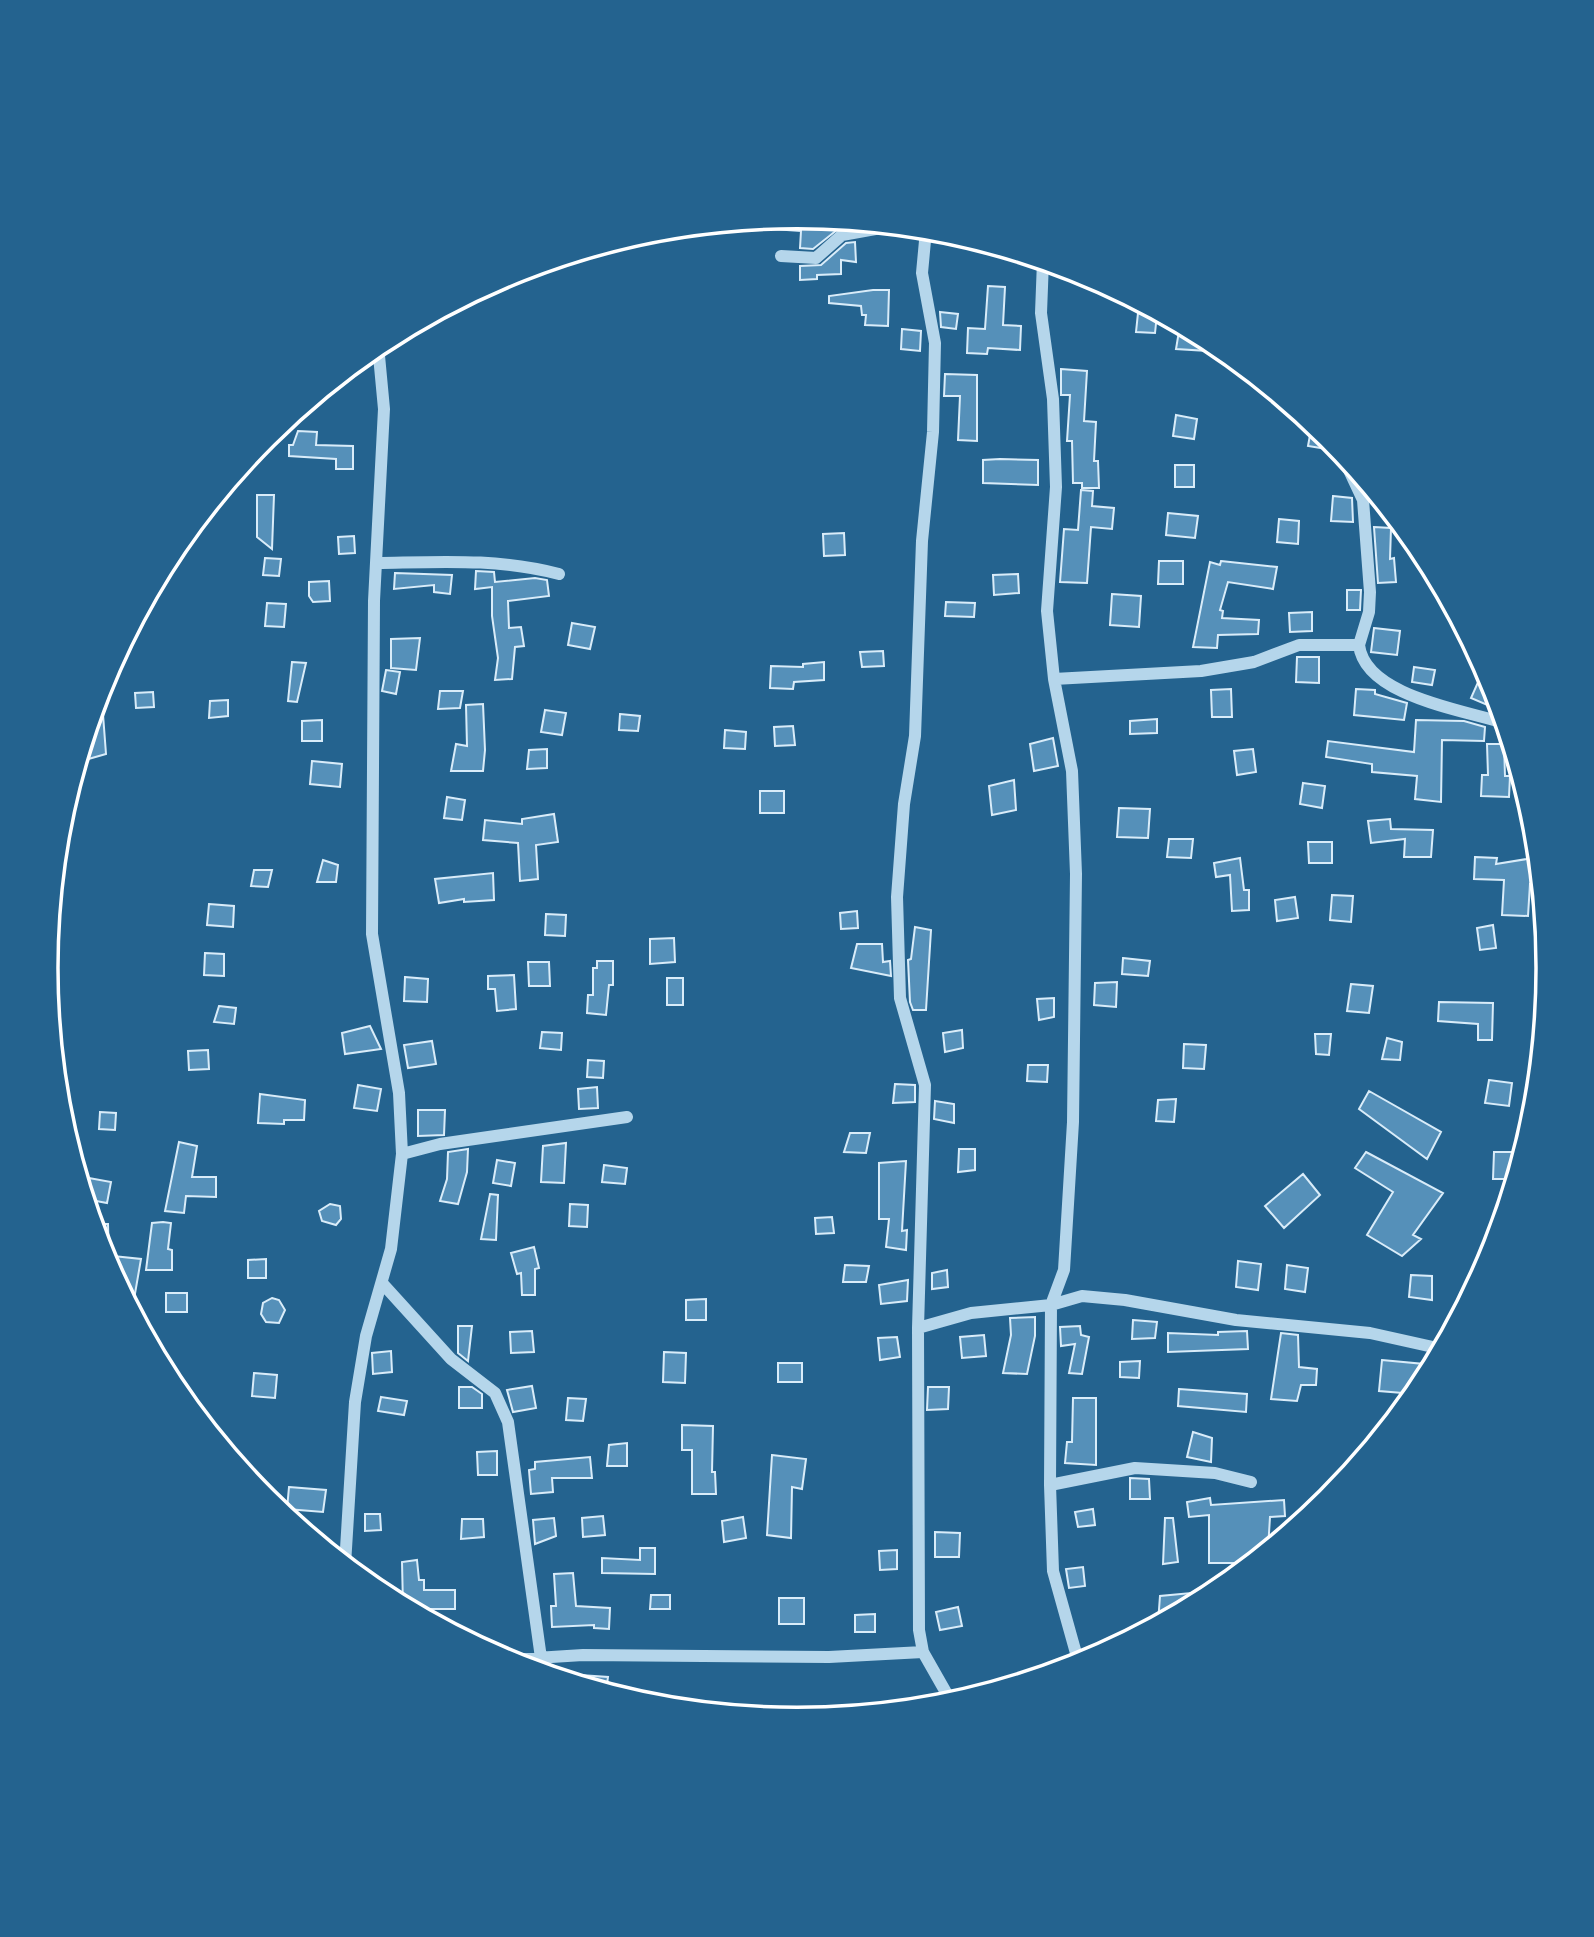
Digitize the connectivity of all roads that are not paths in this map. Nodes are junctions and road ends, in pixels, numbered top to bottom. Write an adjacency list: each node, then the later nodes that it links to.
1 (857, 232): 3 (street)
2 (925, 241): 16 (street)
3 (781, 256)
4 (1043, 271): 10 (street)
5 (379, 359): 7 (street)
6 (1356, 484): 9 (street)
7 (377, 564): 8 (street); 13 (street)
8 (559, 574)
9 (1359, 645): 10 (street); 11 (street)
10 (1054, 679): 15 (street)
11 (1493, 720)
12 (627, 1117): 13 (street)
13 (402, 1154): 14 (street)
14 (383, 1283): 20 (street); 24 (street)
15 (1051, 1305): 16 (street); 17 (street); 19 (street)
16 (918, 1328): 21 (street)
17 (1432, 1347)
18 (1251, 1482): 19 (street)
19 (1050, 1485): 22 (street)
20 (346, 1554)
21 (923, 1652): 24 (street); 25 (street)
22 (1076, 1653)
23 (533, 1658): 24 (street)
24 (541, 1658)
25 (946, 1693)

